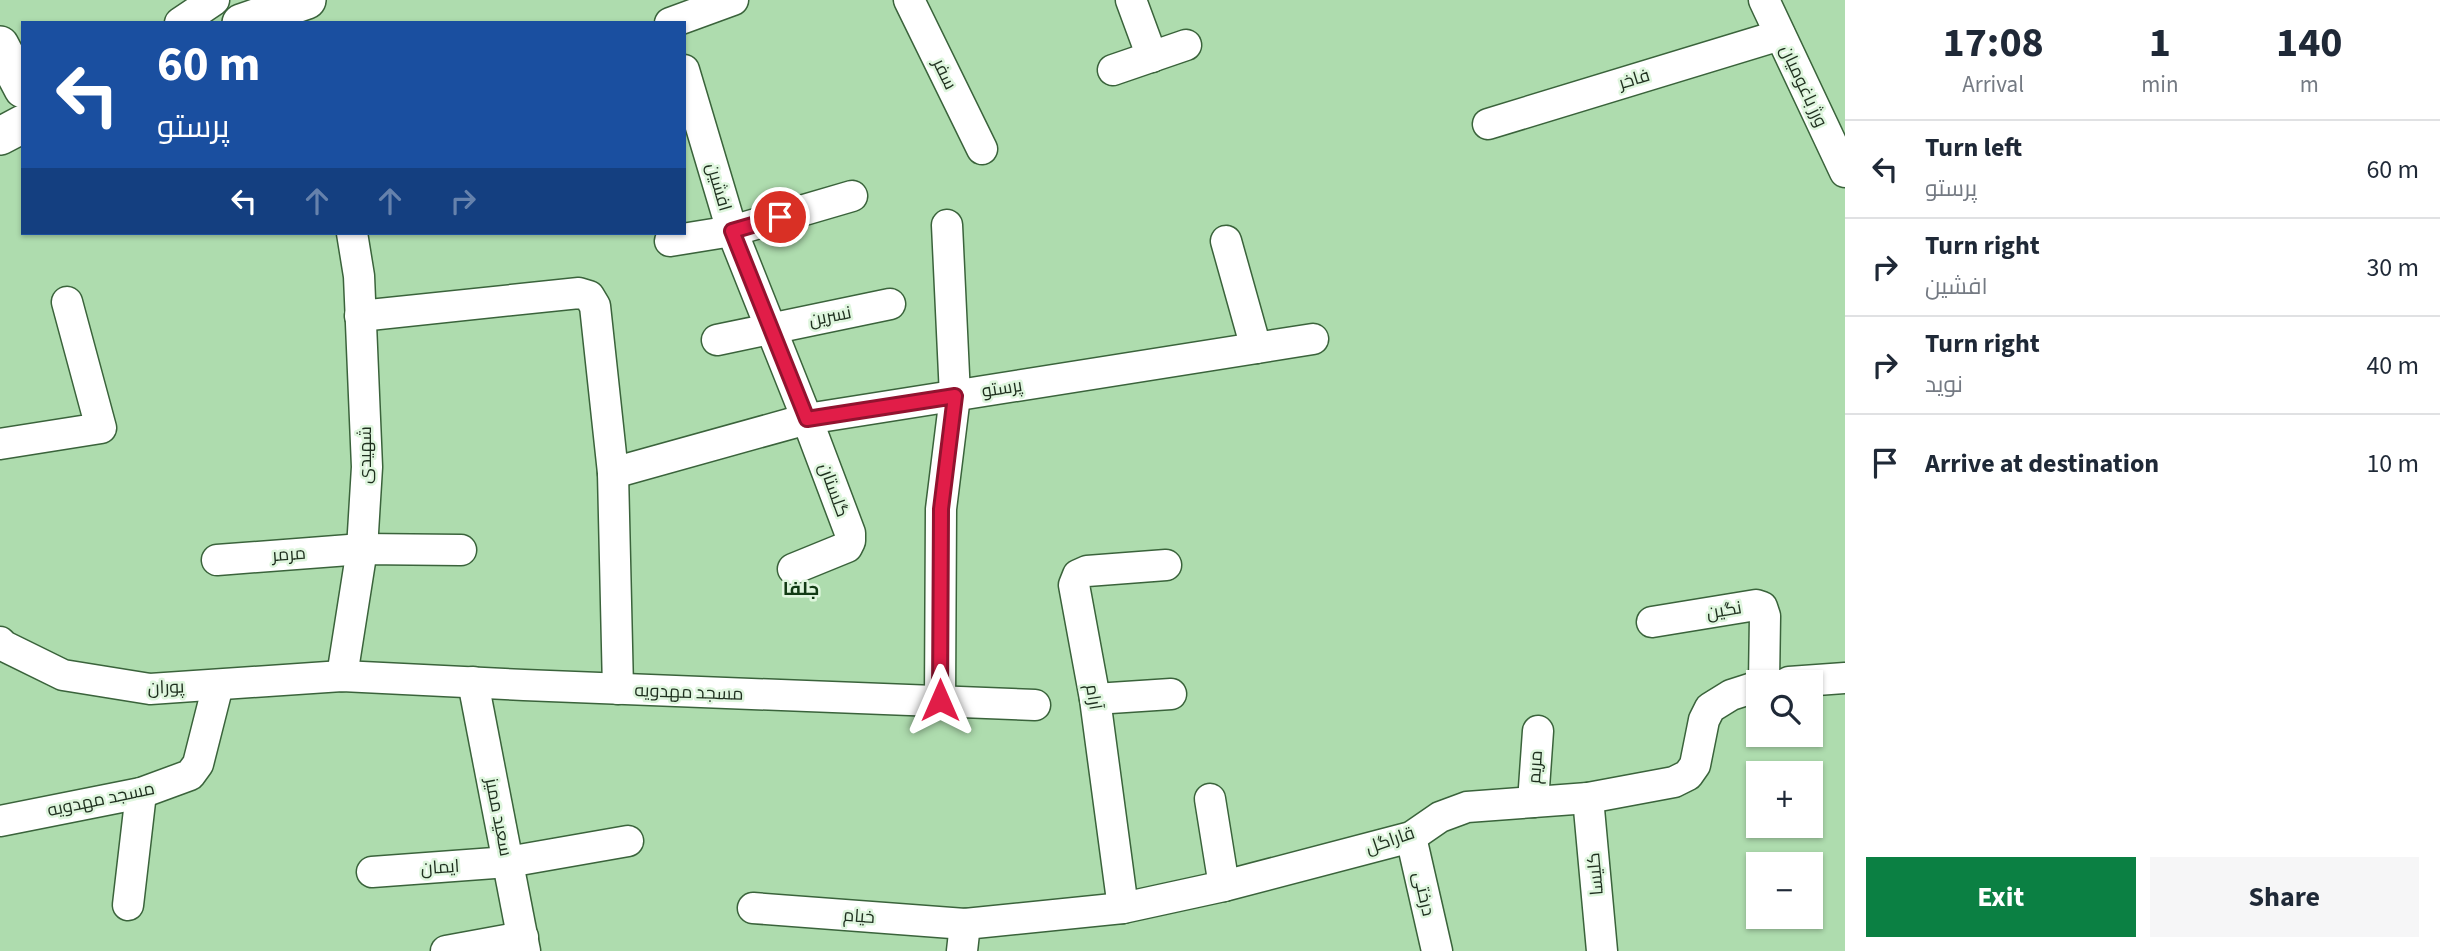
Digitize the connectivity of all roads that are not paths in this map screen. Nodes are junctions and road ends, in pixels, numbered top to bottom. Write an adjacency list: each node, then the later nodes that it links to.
1 (214, 0): 8 (street)
2 (662, 0): 10 (street)
3 (733, 0): 11 (street)
4 (909, 0): 22 (street, سفر)
5 (1131, 0): 15 (street)
6 (1764, 0): 12 (street, ورژ باغومیان)
7 (306, 8): 9 (street)
8 (183, 21)
9 (250, 21)
10 (669, 21)
11 (675, 21)
12 (1780, 34): 19 (street, فاخر); 23 (street, ورژ باغومیان)
13 (0, 45): 18 (street)
14 (1186, 45): 15 (street)
15 (1152, 57): 16 (street)
16 (1113, 70)
17 (686, 77): 26 (street, افشین)
18 (21, 85)
19 (1488, 124)
20 (21, 125): 21 (street)
21 (0, 136)
22 (982, 149)
23 (1845, 172)
24 (852, 196): 26 (street)
25 (947, 225): 37 (street)
26 (732, 231): 28 (street); 33 (street, افشین)
27 (352, 235): 32 (street, شهیدی)
28 (670, 241)
29 (1226, 241): 36 (street)
30 (67, 302): 39 (street)
31 (890, 304): 33 (street, نسرین)
32 (360, 316): 40 (street); 41 (street, شهیدی)
33 (771, 328): 35 (street, نسرین); 38 (street, افشین)
34 (1313, 339): 36 (street, پرستو)
35 (717, 340)
36 (1256, 348): 37 (street, پرستو)
37 (955, 396): 38 (street, پرستو); 58 (street)
38 (807, 419): 40 (street, پرستو); 45 (street, گلستان)
39 (0, 444)
40 (613, 473): 54 (street)
41 (362, 549): 42 (street, مرمر); 43 (street, مرمر); 49 (street, شهیدی)
42 (461, 550)
43 (217, 560)
44 (1166, 565): 57 (street, آرام)
45 (793, 569)
46 (1652, 622): 48 (street, نگین)
47 (0, 642): 53 (street, پوران)
48 (1764, 670)
49 (342, 676): 52 (street, مسجد مهدویه); 53 (street, پوران)
50 (1845, 678): 51 (street)
51 (1823, 680)
52 (473, 682): 54 (street, مسجد مهدویه); 68 (street, سعید ممیز)
53 (218, 685): 61 (street, مسجد مهدویه)
54 (618, 689): 58 (street, مسجد مهدویه)
55 (1746, 690): 62 (street, قاراگل)
56 (1171, 694): 57 (street)
57 (1095, 699): 73 (street, آرام)
58 (940, 700): 59 (street, مسجد مهدویه)
59 (1035, 705)
60 (1538, 731): 64 (street, مریم)
61 (141, 793): 65 (street, مسجد مهدویه); 71 (street)
62 (1588, 798): 64 (street, قاراگل); 78 (street, کلیسا)
63 (1210, 799): 70 (street)
64 (1533, 802): 66 (street, قاراگل)
65 (0, 821)
66 (1411, 837): 70 (street, قاراگل); 77 (street, درختی)
67 (628, 841): 68 (street, ایمان)
68 (508, 862): 69 (street, ایمان); 75 (street, سعید ممیز)
69 (372, 872)
70 (1224, 886): 73 (street, قاراگل)
71 (128, 905)
72 (753, 908): 74 (street, خیام)
73 (1123, 908): 74 (street, قاراگل)
74 (963, 938)
75 (524, 944): 76 (street)
76 (446, 951)
77 (1437, 951)
78 (1602, 951)

